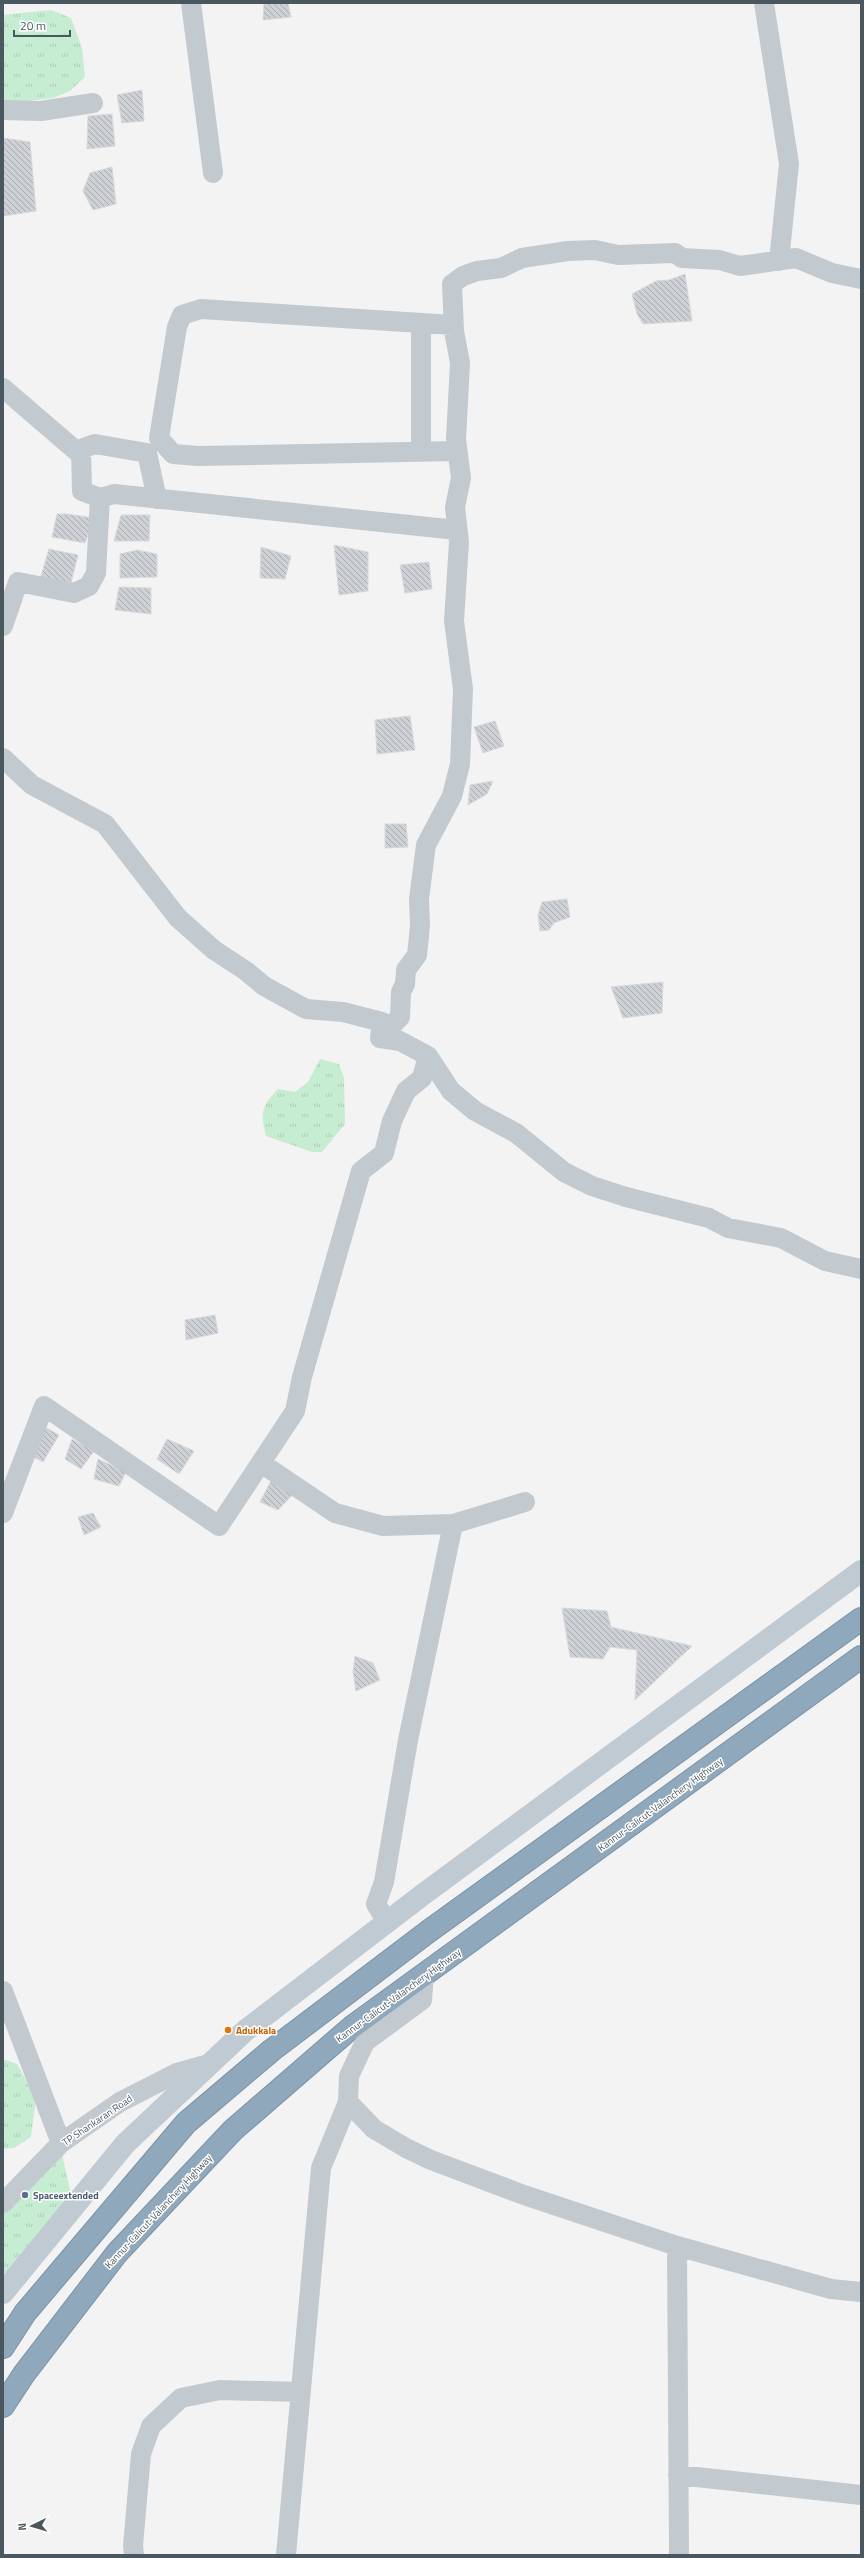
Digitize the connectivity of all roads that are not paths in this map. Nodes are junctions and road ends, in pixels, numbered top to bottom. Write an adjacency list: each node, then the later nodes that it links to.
1 (191, 3): 5 (street)
2 (764, 3): 6 (street)
3 (93, 103): 4 (street)
4 (3, 110)
5 (213, 173)
6 (779, 261): 7 (street); 9 (street)
7 (861, 279)
8 (421, 323): 9 (street); 12 (street); 12 (street)
9 (453, 325): 11 (street)
10 (3, 388): 13 (street)
11 (457, 451): 12 (street); 16 (street)
12 (421, 452)
13 (81, 455): 14 (street); 15 (street)
14 (100, 498): 15 (street); 17 (street)
15 (157, 499): 16 (street)
16 (457, 530): 19 (street)
17 (3, 626)
18 (3, 758): 19 (street)
19 (380, 1038): 20 (street)
20 (428, 1056): 21 (street); 22 (street)
21 (861, 1269)
22 (261, 1463): 24 (street); 25 (street)
23 (525, 1502): 25 (street)
24 (3, 1513)
25 (453, 1524): 29 (street)
26 (861, 1571): 29 (street)
27 (861, 1619): 39 (highway)
28 (861, 1658): 30 (highway, Kannur-Calicut-Valanchery Highway)
29 (387, 1922): 32 (street)
30 (424, 1975): 33 (street); 41 (highway, Kannur-Calicut-Valanchery Highway)
31 (3, 1991): 34 (street)
32 (209, 2064): 34 (street, TP Shankaran Road); 37 (street)
33 (348, 2102): 36 (street); 40 (street)
34 (61, 2143): 35 (street, TP Shankaran Road)
35 (3, 2203)
36 (677, 2246): 38 (street); 42 (street)
37 (3, 2292)
38 (861, 2292)
39 (3, 2347)
40 (301, 2392): 44 (street); 45 (street)
41 (3, 2406)
42 (678, 2475): 43 (street); 46 (street)
43 (861, 2495)
44 (134, 2555)
45 (286, 2555)
46 (679, 2555)

